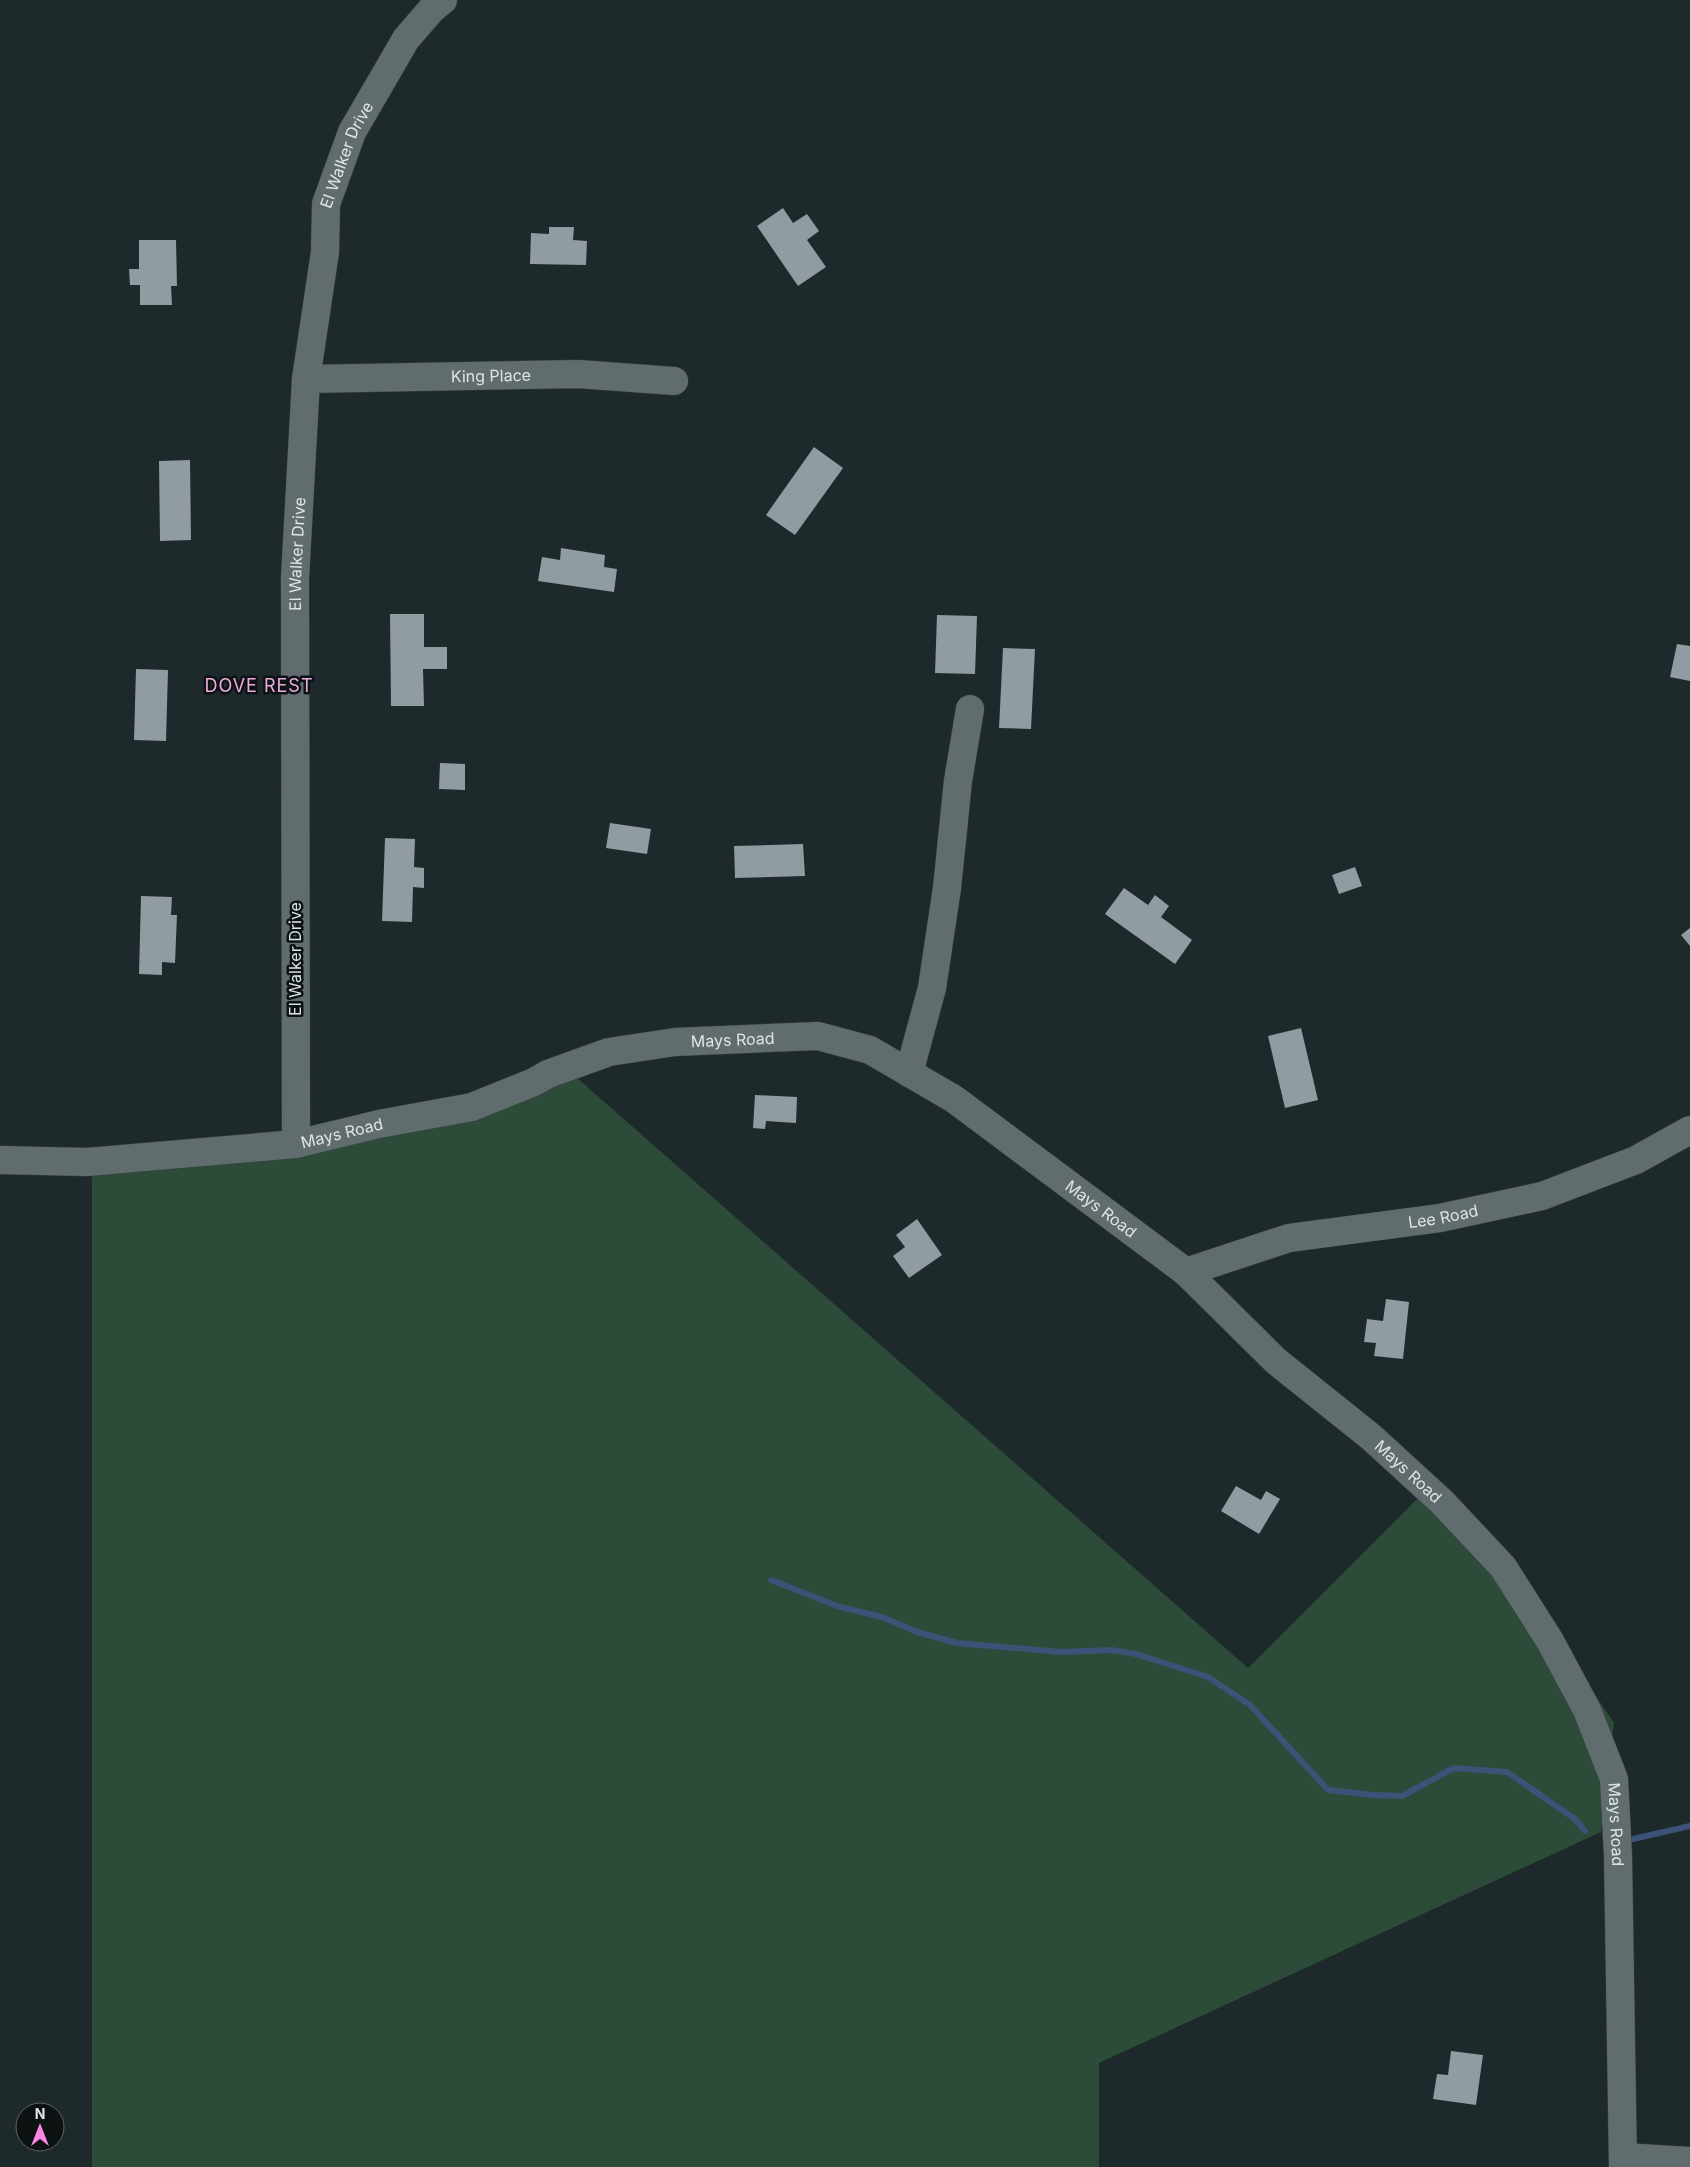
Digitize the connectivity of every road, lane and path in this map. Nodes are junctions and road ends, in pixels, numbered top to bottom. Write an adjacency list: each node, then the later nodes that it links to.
1 (443, 0): 2 (street, El Walker Drive)
2 (306, 379): 3 (street, King Place); 7 (street, El Walker Drive)
3 (674, 381)
4 (970, 710): 5 (street)
5 (909, 1072): 7 (street, Mays Road); 9 (street, Mays Road)
6 (1690, 1130): 9 (street, Lee Road)
7 (296, 1144): 8 (street, Mays Road)
8 (0, 1160)
9 (1186, 1272): 11 (street, Mays Road)
10 (1690, 2161): 11 (street)
11 (1623, 2162)

